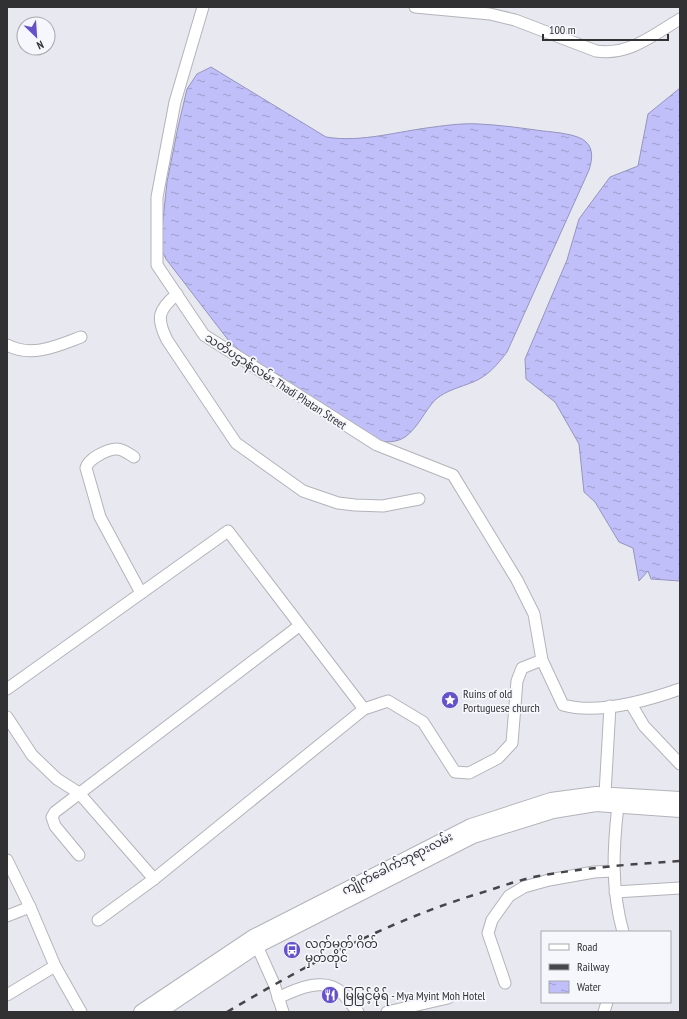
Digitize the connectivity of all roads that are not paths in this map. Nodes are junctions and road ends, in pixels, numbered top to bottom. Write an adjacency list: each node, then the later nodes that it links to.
1 (203, 7): 4 (street, သတိပဌာန်လမ်း Thadi Phatan Street)
2 (415, 7): 3 (street)
3 (680, 19)
4 (177, 294): 8 (street); 11 (street, သတိပဌာန်လမ်း Thadi Phatan Street)
5 (81, 337): 6 (street)
6 (7, 345)
7 (134, 457): 9 (street)
8 (419, 499)
9 (141, 593): 10 (street); 12 (street)
10 (299, 626): 16 (street); 19 (street)
11 (542, 660): 15 (street, သတိပဌာန်လမ်း Thadi Phatan Street); 16 (street)
12 (7, 689)
13 (680, 689): 14 (street)
14 (631, 704): 15 (street); 18 (street)
15 (610, 706): 20 (street)
16 (364, 709): 27 (street)
17 (7, 717): 19 (street)
18 (680, 764)
19 (79, 792): 24 (street); 27 (street)
20 (605, 794): 21 (main road, ကျိုက်ခေါက်ဘုရားလမ်း); 41 (main road, ကျိုက်ခေါက်ဘုရားလမ်း)
21 (680, 800)
22 (618, 805): 23 (main road, ကျိုက်ခေါက်ဘုရားလမ်း); 26 (street); 34 (main road, ကျိုက်ခေါက်ဘုရားလမ်း)
23 (680, 810)
24 (79, 855)
25 (7, 860): 30 (street)
26 (613, 871): 29 (street); 36 (street)
27 (154, 879): 32 (street)
28 (680, 888): 29 (street)
29 (615, 892): 33 (street)
30 (30, 907): 31 (street); 35 (street)
31 (7, 916)
32 (98, 920)
33 (623, 931)
34 (256, 946): 38 (street); 42 (main road, ကျိုက်ခေါက်ဘုရားလမ်း)
35 (55, 966): 37 (street); 40 (street)
36 (505, 983)
37 (7, 995)
38 (278, 998): 43 (street); 44 (street)
39 (448, 998): 45 (street)
40 (81, 1012)
41 (141, 1012)
42 (159, 1012)
43 (282, 1012)
44 (358, 1012)
45 (387, 1012)

